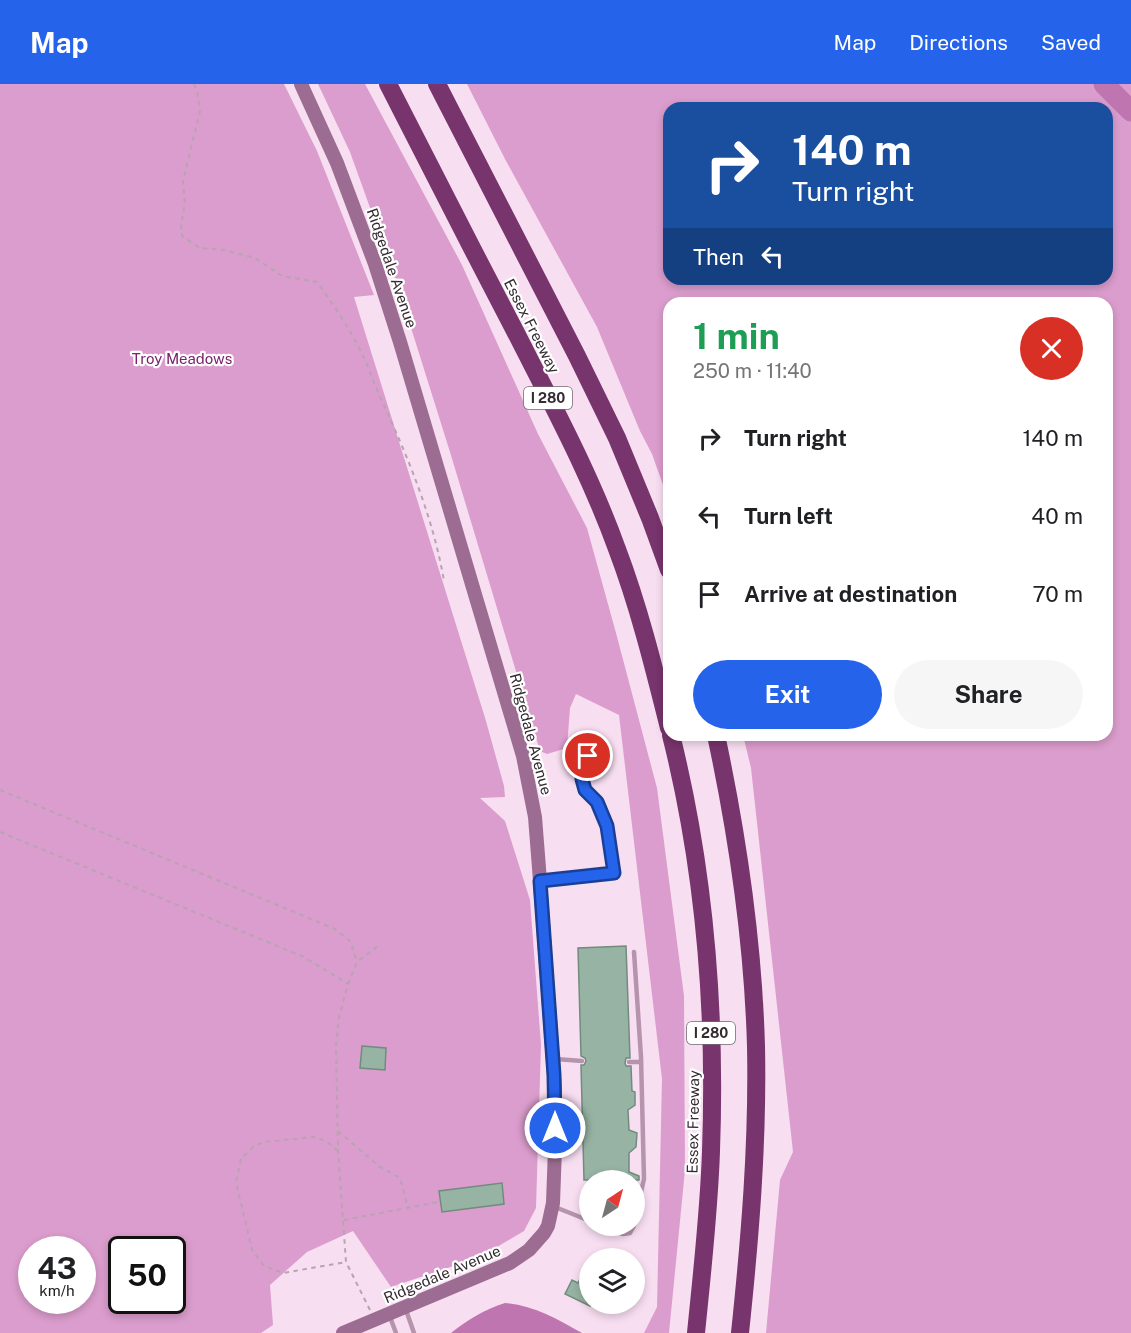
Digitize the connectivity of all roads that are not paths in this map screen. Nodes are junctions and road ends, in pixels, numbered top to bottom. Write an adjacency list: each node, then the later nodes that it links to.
1 (301, 84): 9 (main road, Ridgedale Avenue)
2 (388, 84): 5 (highway, Essex Freeway / I 280)
3 (437, 84): 4 (highway, Essex Freeway / I 280)
4 (663, 554)
5 (663, 707)
6 (593, 734): 9 (lane)
7 (672, 741): 23 (highway, Essex Freeway / I 280)
8 (717, 741): 24 (highway, I 280)
9 (540, 881): 11 (main road, Ridgedale Avenue)
10 (634, 952): 14 (lane)
11 (553, 1059): 12 (lane); 16 (main road, Ridgedale Avenue)
12 (582, 1061)
13 (629, 1062): 14 (lane)
14 (641, 1062): 15 (lane)
15 (644, 1170)
16 (552, 1207): 17 (lane); 18 (main road, Ridgedale Avenue)
17 (579, 1217)
18 (405, 1308): 19 (main road, Ridgedale Avenue); 22 (lane)
19 (389, 1314): 20 (main road, Ridgedale Avenue); 21 (lane)
20 (343, 1333)
21 (396, 1333)
22 (414, 1333)
23 (696, 1333)
24 (740, 1333)

